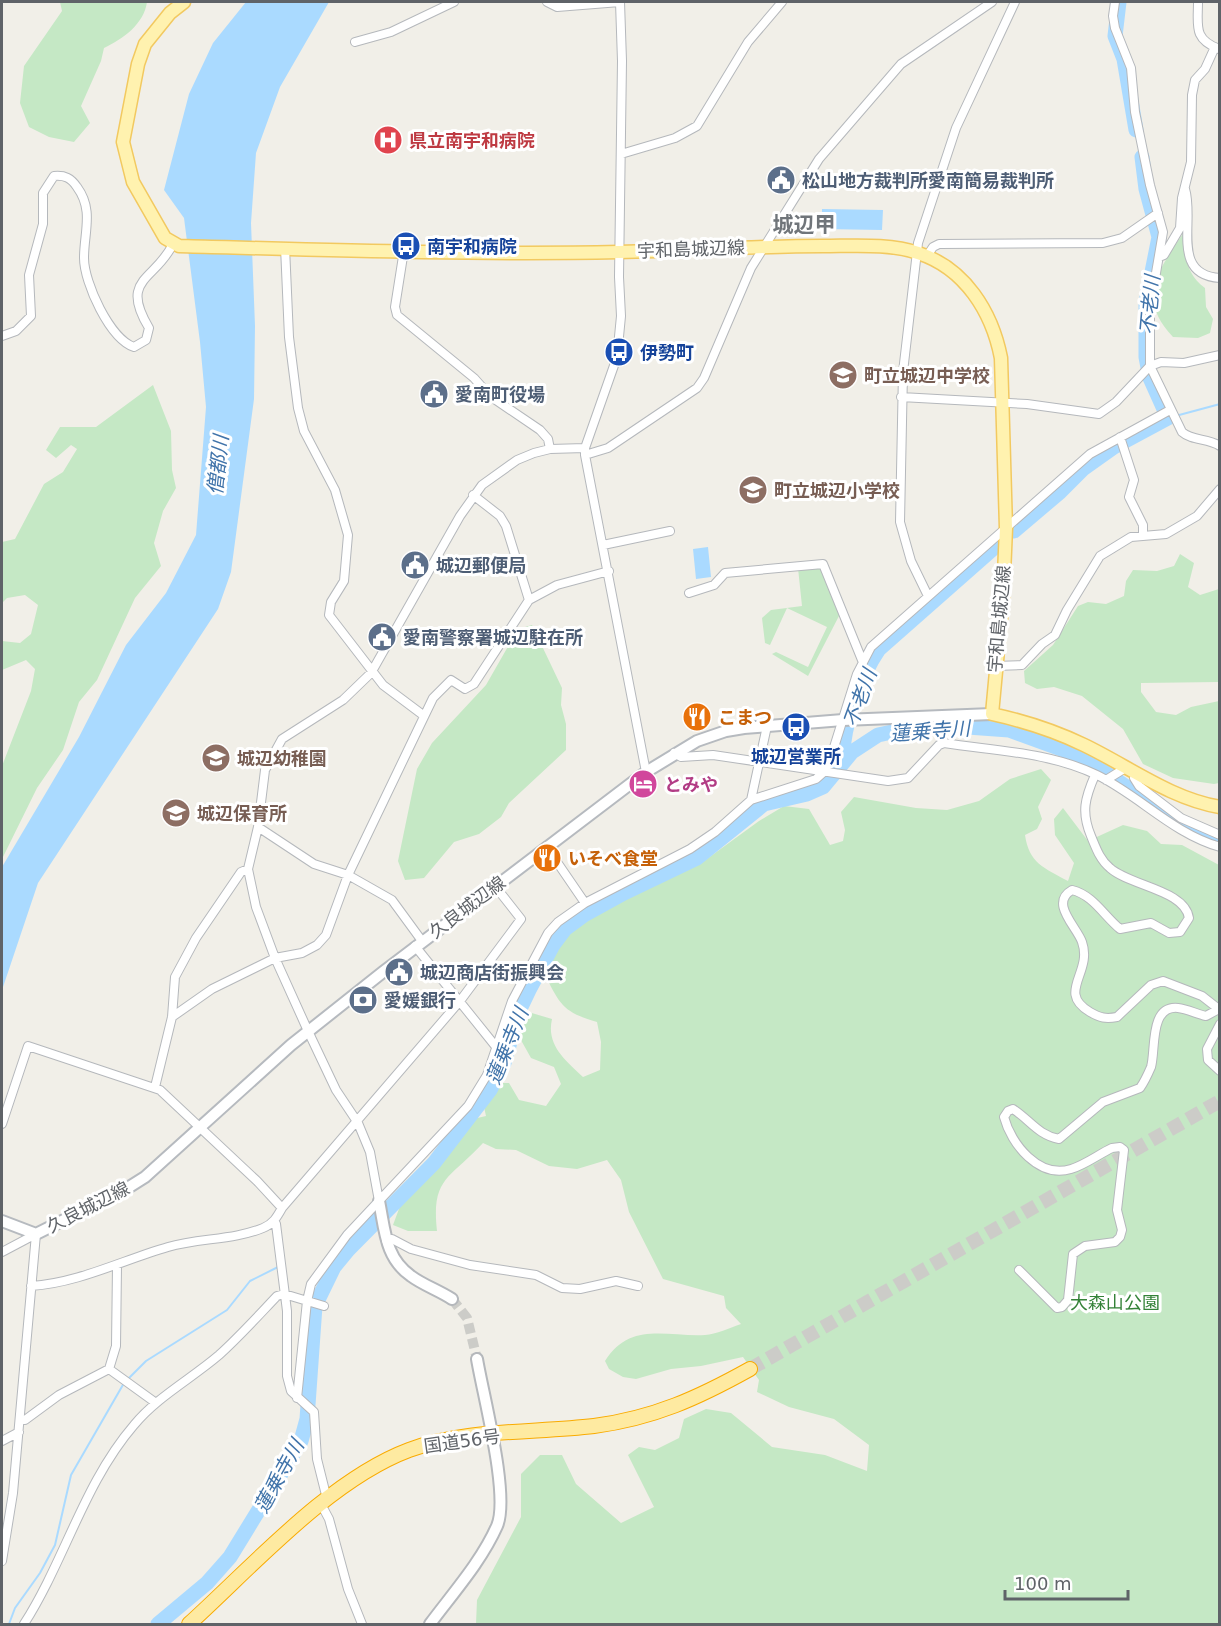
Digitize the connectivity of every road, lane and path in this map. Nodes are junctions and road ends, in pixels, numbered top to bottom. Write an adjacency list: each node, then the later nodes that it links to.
1 (184, 2): 15 (main road)
2 (454, 2): 10 (street)
3 (547, 2): 4 (street)
4 (620, 2): 12 (street)
5 (782, 2): 12 (street)
6 (992, 2): 16 (street)
7 (1015, 2): 20 (street)
8 (1115, 2): 14 (street)
9 (1198, 2): 11 (street)
10 (355, 42)
11 (1217, 48): 13 (street)
12 (621, 154): 19 (street)
13 (1185, 187): 21 (street); 22 (street)
14 (1158, 213): 20 (street); 21 (street)
15 (176, 245): 17 (main road, 宇和島城辺線); 23 (street)
16 (764, 246): 19 (main road, 宇和島城辺線); 20 (main road, 宇和島城辺線); 32 (street)
17 (281, 248): 18 (main road, 宇和島城辺線); 45 (street)
18 (404, 250): 19 (main road, 宇和島城辺線); 31 (street)
19 (619, 252): 32 (street)
20 (922, 254): 26 (street); 27 (main road, 宇和島城辺線)
21 (1159, 257): 25 (street)
22 (1220, 278)
23 (2, 336)
24 (1220, 355): 25 (street)
25 (1150, 366): 27 (street); 28 (street)
26 (902, 397): 27 (street); 41 (street)
27 (1003, 402): 35 (main road, 宇和島城辺線)
28 (1170, 410): 29 (street); 30 (street)
29 (1120, 437): 35 (street); 37 (street)
30 (1220, 446)
31 (550, 449): 32 (street); 34 (street)
32 (585, 452): 38 (street)
33 (1220, 489): 37 (street)
34 (474, 495): 42 (street); 45 (street)
35 (1006, 528): 41 (street); 44 (main road, 宇和島城辺線)
36 (670, 531): 38 (street)
37 (1143, 536): 44 (street)
38 (603, 544): 39 (street)
39 (609, 571): 42 (street); 54 (street)
40 (689, 593): 43 (street)
41 (928, 596): 43 (street)
42 (529, 600): 47 (street)
43 (862, 660): 48 (street)
44 (995, 666): 46 (main road, 宇和島城辺線)
45 (371, 672): 47 (street); 59 (street)
46 (992, 714): 48 (main road, 久良城辺線); 52 (main road)
47 (423, 715): 64 (street)
48 (843, 720): 49 (main road, 久良城辺線); 53 (street)
49 (767, 726): 50 (main road, 久良城辺線); 51 (street)
50 (675, 753): 51 (street); 54 (main road, 久良城辺線)
51 (758, 762): 53 (street); 57 (street)
52 (1131, 770): 56 (street); 58 (main road); 60 (street)
53 (825, 771): 55 (street); 57 (street)
54 (646, 772): 61 (main road, 久良城辺線)
55 (1095, 775): 56 (street); 70 (street)
56 (1106, 780): 62 (street)
57 (751, 800): 66 (street)
58 (1220, 807)
59 (258, 828): 63 (street); 64 (street)
60 (1220, 835)
61 (546, 846): 65 (main road, 久良城辺線); 66 (street)
62 (1220, 847)
63 (248, 869): 68 (street); 71 (street)
64 (348, 875): 67 (street); 68 (street)
65 (495, 886): 67 (main road, 久良城辺線); 69 (street)
66 (585, 903): 74 (street)
67 (419, 944): 69 (street); 73 (main road, 久良城辺線)
68 (275, 958): 71 (street); 73 (street)
69 (460, 1001): 74 (street); 77 (street)
70 (1219, 1010): 88 (street)
71 (172, 1017): 76 (street)
72 (1220, 1023): 75 (street)
73 (308, 1031): 77 (street); 79 (main road, 久良城辺線)
74 (497, 1048): 80 (street)
75 (1220, 1071)
76 (155, 1087): 78 (street); 79 (street)
77 (358, 1123): 80 (street); 81 (street)
78 (2, 1124)
79 (201, 1128): 81 (street); 84 (main road, 久良城辺線)
80 (379, 1201): 85 (main road); 93 (street)
81 (282, 1208): 83 (street)
82 (2, 1221): 84 (main road, 久良城辺線)
83 (274, 1221): 87 (street); 91 (street)
84 (36, 1234): 86 (street); 89 (street)
85 (386, 1240): 90 (street); 92 (main road)
86 (2, 1252)
87 (117, 1266): 89 (street); 96 (street)
88 (1019, 1270)
89 (31, 1286): 100 (street)
90 (638, 1286)
91 (284, 1294): 93 (street); 98 (street); 99 (street)
92 (452, 1299)
93 (307, 1301): 94 (street); 98 (street)
94 (324, 1306)
95 (477, 1359): 102 (main road)
96 (109, 1369): 99 (street); 100 (street)
97 (750, 1369): 102 (highway, 国道56号)
98 (300, 1400): 104 (street)
99 (156, 1403): 106 (street)
100 (20, 1420): 101 (street)
101 (19, 1432): 103 (street); 105 (street)
102 (491, 1436): 104 (highway, 国道56号); 109 (main road)
103 (2, 1441)
104 (324, 1502): 107 (highway, 国道56号); 108 (street)
105 (2, 1561)
106 (24, 1624)
107 (189, 1624)
108 (362, 1624)
109 (430, 1624)

